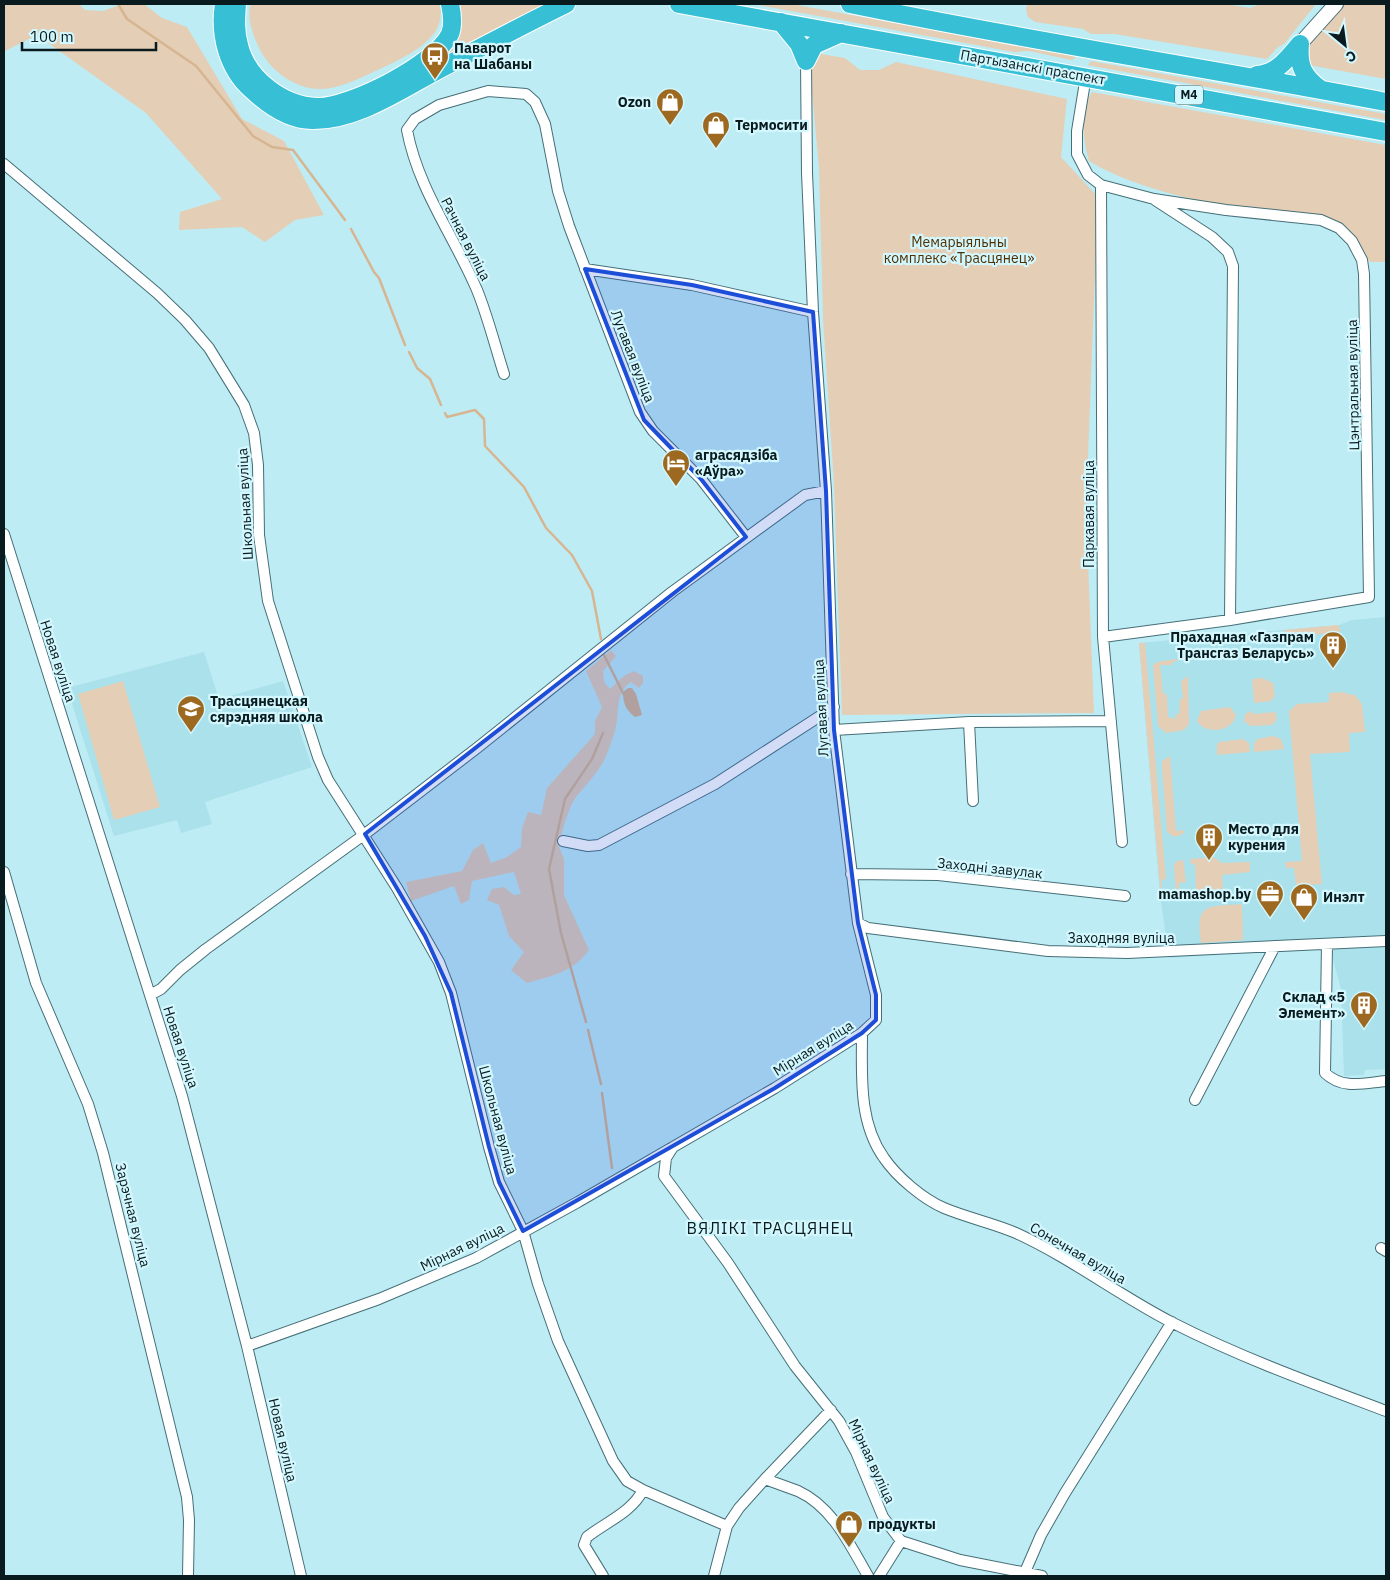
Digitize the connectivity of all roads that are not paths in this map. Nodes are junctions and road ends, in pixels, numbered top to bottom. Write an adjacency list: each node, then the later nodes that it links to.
1 (224, 4): 4 (highway)
2 (237, 4): 3 (highway)
3 (450, 4)
4 (566, 4)
5 (679, 4): 8 (highway, Партызанскі праспект / М4)
6 (850, 4): 11 (highway, Партызанскі праспект / М4)
7 (1336, 4): 10 (street)
8 (781, 22): 9 (highway, Партызанскі праспект / М4); 12 (highway)
9 (842, 33): 12 (highway); 13 (highway, Партызанскі праспект / М4)
10 (1300, 44): 14 (highway); 15 (highway)
11 (1087, 49): 13 (highway); 14 (highway, Партызанскі праспект / М4)
12 (806, 61): 23 (street, Лугавая вуліца)
13 (1084, 76): 18 (highway, Партызанскі праспект / М4); 20 (street)
14 (1252, 76): 15 (highway, Партызанскі праспект / М4)
15 (1320, 89): 17 (highway, Партызанскі праспект / М4)
16 (535, 102): 22 (street, Лугавая вуліца); 24 (street, Рачная вуліца)
17 (1386, 102)
18 (1386, 132)
19 (4, 164): 35 (street, Школьная вуліца)
20 (1101, 185): 21 (street, Цэнтральная вуліца); 29 (street, Паркавая вуліца)
21 (1154, 199): 28 (street, Цэнтральная вуліца); 28 (street, Цэнтральная вуліца)
22 (584, 269): 23 (street); 27 (street, Лугавая вуліца)
23 (813, 312): 25 (street, Лугавая вуліца)
24 (504, 374)
25 (826, 491): 27 (street); 30 (street, Лугавая вуліца)
26 (4, 534): 45 (street, Новая вуліца)
27 (746, 537): 35 (street)
28 (1230, 620): 29 (street, Цэнтральная вуліца)
29 (1103, 637): 31 (street, Паркавая вуліца)
30 (834, 708): 33 (street, Лугавая вуліца); 36 (street)
31 (1111, 721): 32 (street); 37 (street, Паркавая вуліца)
32 (969, 722): 33 (street); 34 (street)
33 (834, 730): 39 (street, Лугавая вуліца)
34 (973, 801)
35 (365, 834): 45 (street); 52 (street, Школьная вуліца)
36 (563, 841)
37 (1122, 842)
38 (4, 872): 62 (street, Зарэчная вуліца)
39 (851, 874): 40 (street, Заходні завулак); 41 (street, Лугавая вуліца)
40 (1125, 896)
41 (858, 923): 44 (street, Заходняя вуліца); 46 (street, Мірная вуліца)
42 (1386, 942): 43 (street, Заходняя вуліца)
43 (1328, 944): 44 (street, Заходняя вуліца); 47 (street)
44 (1274, 948): 48 (street)
45 (150, 995): 54 (street, Новая вуліца)
46 (862, 1033): 49 (street, Мірная вуліца); 53 (street, Сонечная вуліца)
47 (1386, 1081)
48 (1195, 1100)
49 (676, 1144): 50 (street, Мірная вуліца); 51 (street)
50 (652, 1157): 51 (street, Мірная вуліца); 52 (street, Мірная вуліца)
51 (664, 1176): 55 (street, Мірная вуліца)
52 (523, 1231): 54 (street, Мірная вуліца); 58 (street, Школьная вуліца)
53 (1172, 1322): 56 (street, Сонечная вуліца); 61 (street)
54 (247, 1346): 63 (street, Новая вуліца)
55 (831, 1410): 57 (street); 60 (street, Мірная вуліца)
56 (1386, 1411)
57 (765, 1479): 59 (street); 66 (street)
58 (643, 1490): 59 (street, Школьная вуліца); 64 (street)
59 (727, 1526): 65 (street)
60 (901, 1541): 61 (street); 67 (street)
61 (1025, 1572): 68 (street)
62 (188, 1576)
63 (301, 1576)
64 (603, 1576)
65 (714, 1576)
66 (868, 1576)
67 (879, 1576)
68 (1042, 1576)

